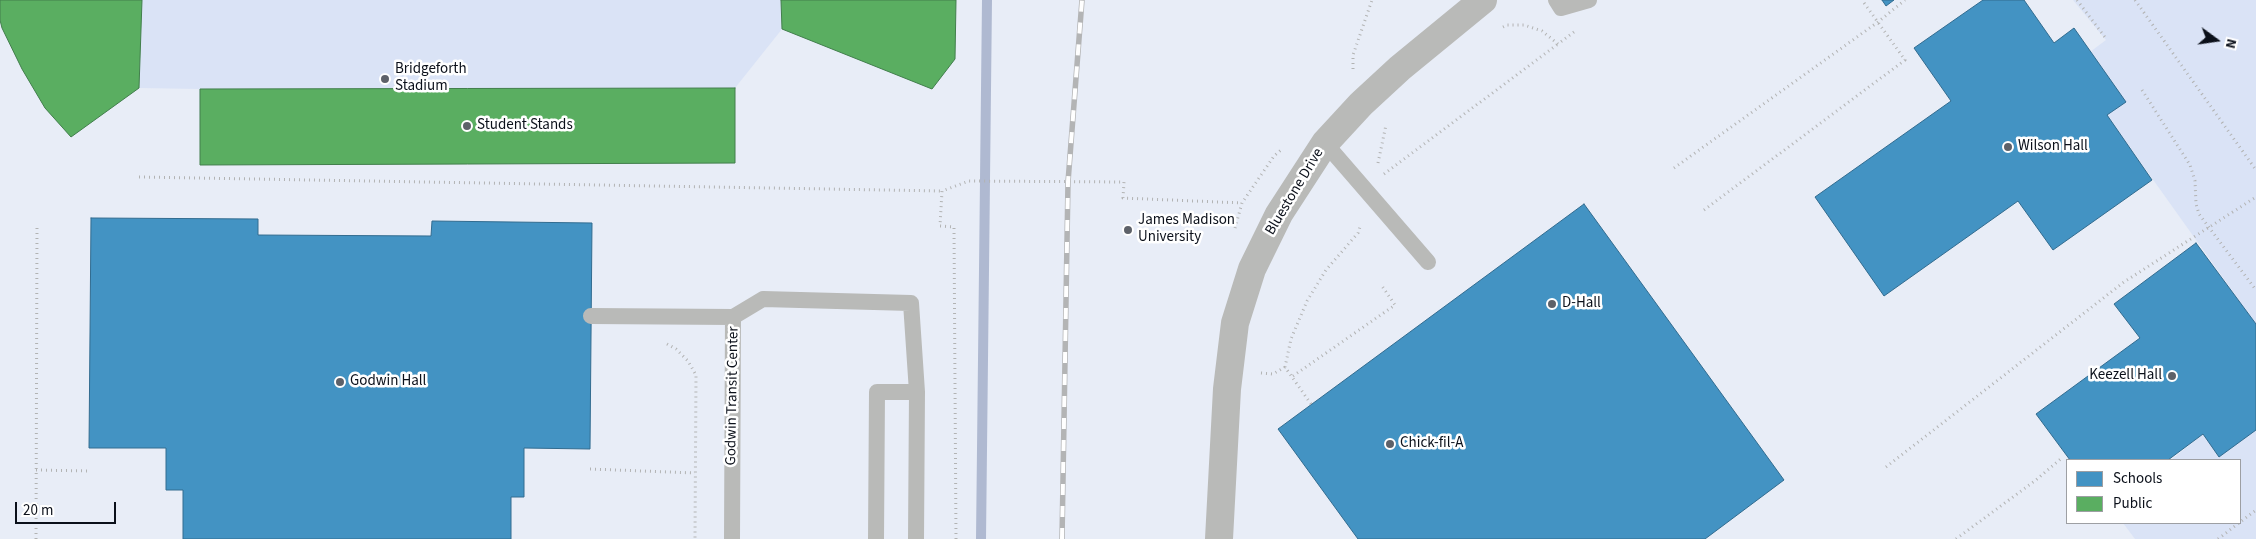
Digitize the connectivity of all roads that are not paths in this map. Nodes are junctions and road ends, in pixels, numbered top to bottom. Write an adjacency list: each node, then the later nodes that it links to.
1 (1484, 0): 4 (street, Bluestone Drive)
2 (1556, 0): 3 (lane)
3 (1589, 0)
4 (1325, 143): 5 (lane); 12 (street, Bluestone Drive)
5 (1428, 262)
6 (591, 316): 7 (lane)
7 (733, 317): 8 (lane, Godwin Transit Center); 9 (lane, Godwin Transit Center)
8 (917, 392): 10 (lane); 11 (lane)
9 (732, 539)
10 (876, 539)
11 (916, 539)
12 (1220, 539)

